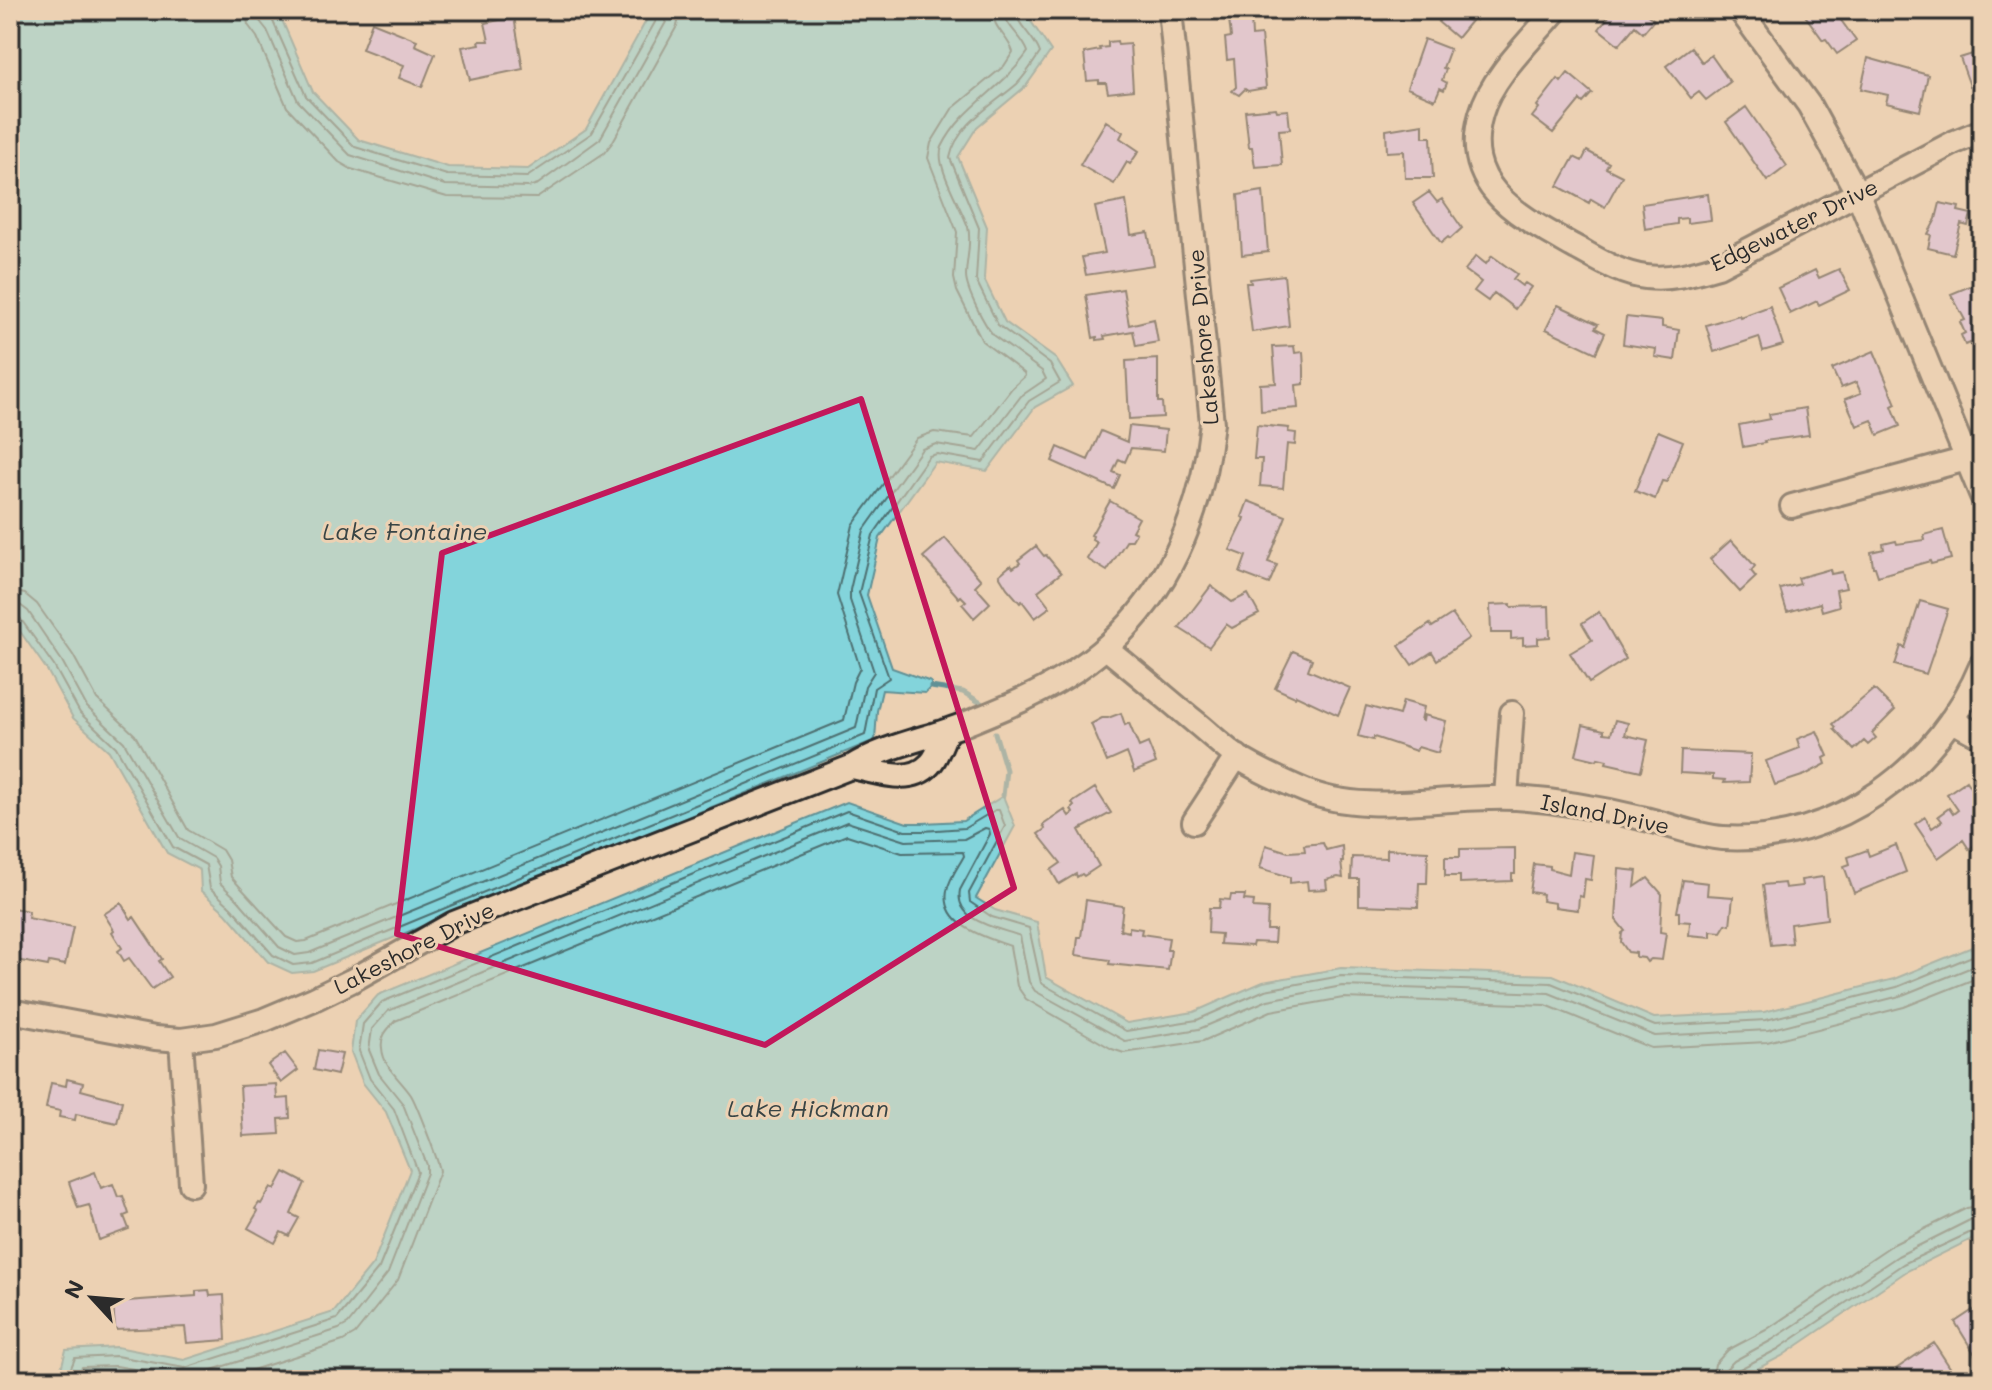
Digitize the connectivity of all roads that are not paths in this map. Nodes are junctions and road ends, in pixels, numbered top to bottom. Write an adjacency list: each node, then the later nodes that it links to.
1 (1170, 10): 9 (street, Lakeshore Drive)
2 (1556, 10): 5 (street, Edgewater Drive)
3 (1740, 10): 5 (street)
4 (1982, 131): 5 (street, Edgewater Drive)
5 (1858, 194): 6 (street)
6 (1967, 459): 7 (street); 8 (street)
7 (1982, 496)
8 (1792, 506)
9 (1106, 648): 13 (street, Lakeshore Drive); 15 (street, Island Drive)
10 (1982, 666): 12 (street, Island Drive)
11 (1512, 713): 17 (street)
12 (1951, 720): 14 (street); 17 (street, Island Drive)
13 (947, 731): 16 (street, Lakeshore Drive); 16 (street)
14 (1982, 737)
15 (1237, 756): 17 (street, Island Drive); 18 (street)
16 (851, 767): 20 (street, Lakeshore Drive)
17 (1506, 797)
18 (1194, 822)
19 (10, 1011): 20 (street, Lakeshore Drive)
20 (181, 1040): 21 (street)
21 (191, 1184)

